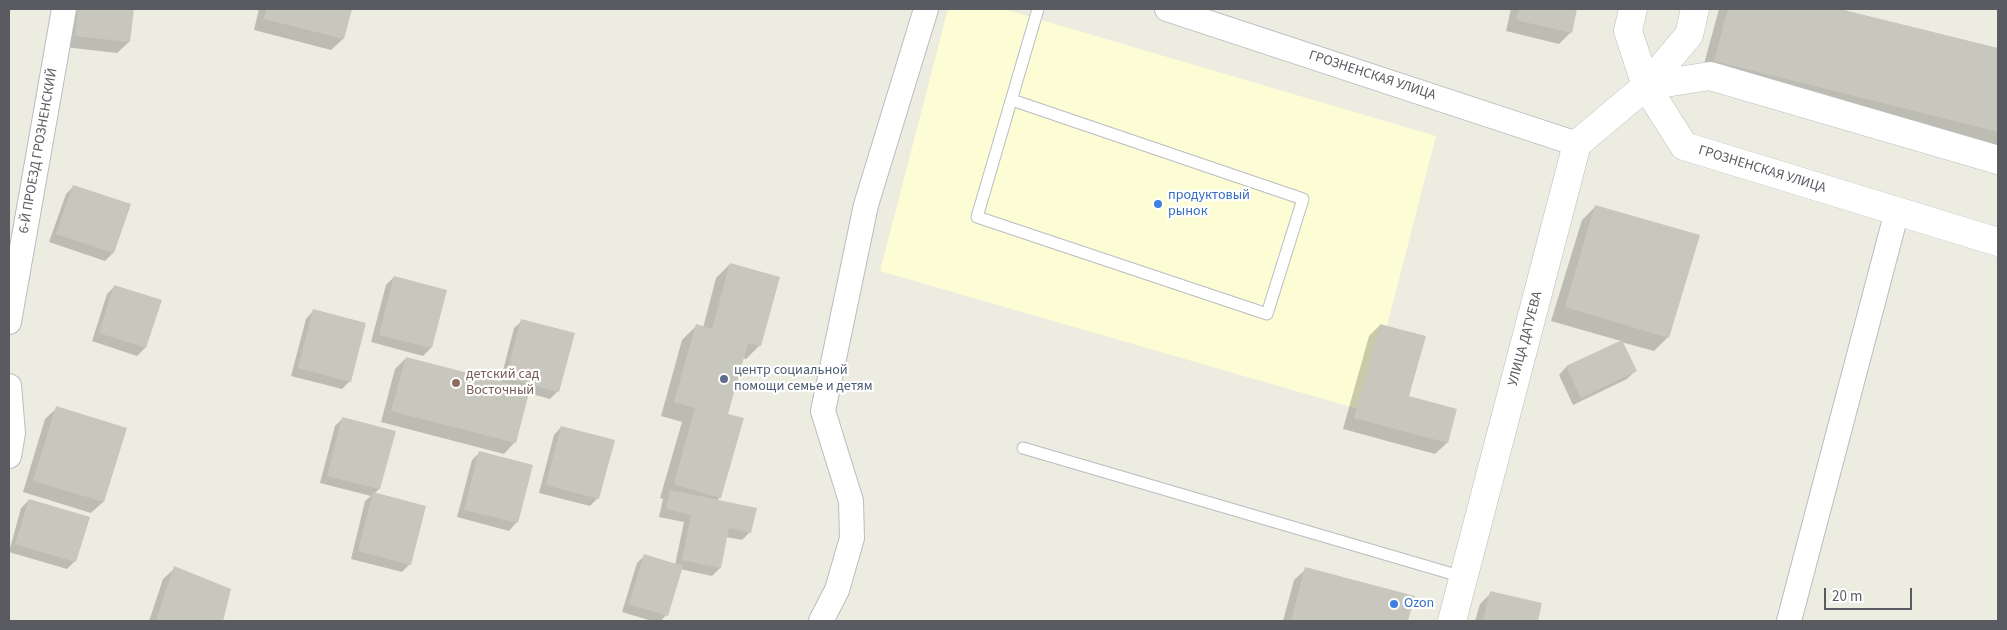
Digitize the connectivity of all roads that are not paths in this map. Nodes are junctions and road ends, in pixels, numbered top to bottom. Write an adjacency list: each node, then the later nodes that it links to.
1 (64, 9): 13 (street, 6-Й ПРОЕЗД ГРОЗНЕНСКИЙ)
2 (926, 9): 18 (street)
3 (1038, 9): 8 (lane)
4 (1167, 9): 9 (street, ГРОЗНЕНСКАЯ УЛИЦА)
5 (1633, 9): 7 (street)
6 (1695, 9): 7 (street)
7 (1646, 86): 9 (street); 10 (street); 11 (street, ГРОЗНЕНСКАЯ УЛИЦА)
8 (1012, 100): 8 (lane)
9 (1577, 144): 17 (street, УЛИЦА ДАТУЕВА)
10 (1998, 160)
11 (1897, 211): 12 (street, ГРОЗНЕНСКАЯ УЛИЦА); 20 (street)
12 (1998, 242)
13 (9, 322)
14 (9, 386): 16 (street)
15 (1023, 448): 17 (lane)
16 (9, 456)
17 (1463, 578): 19 (street, УЛИЦА ДАТУЕВА)
18 (821, 621)
19 (1452, 621)
20 (1789, 621)

